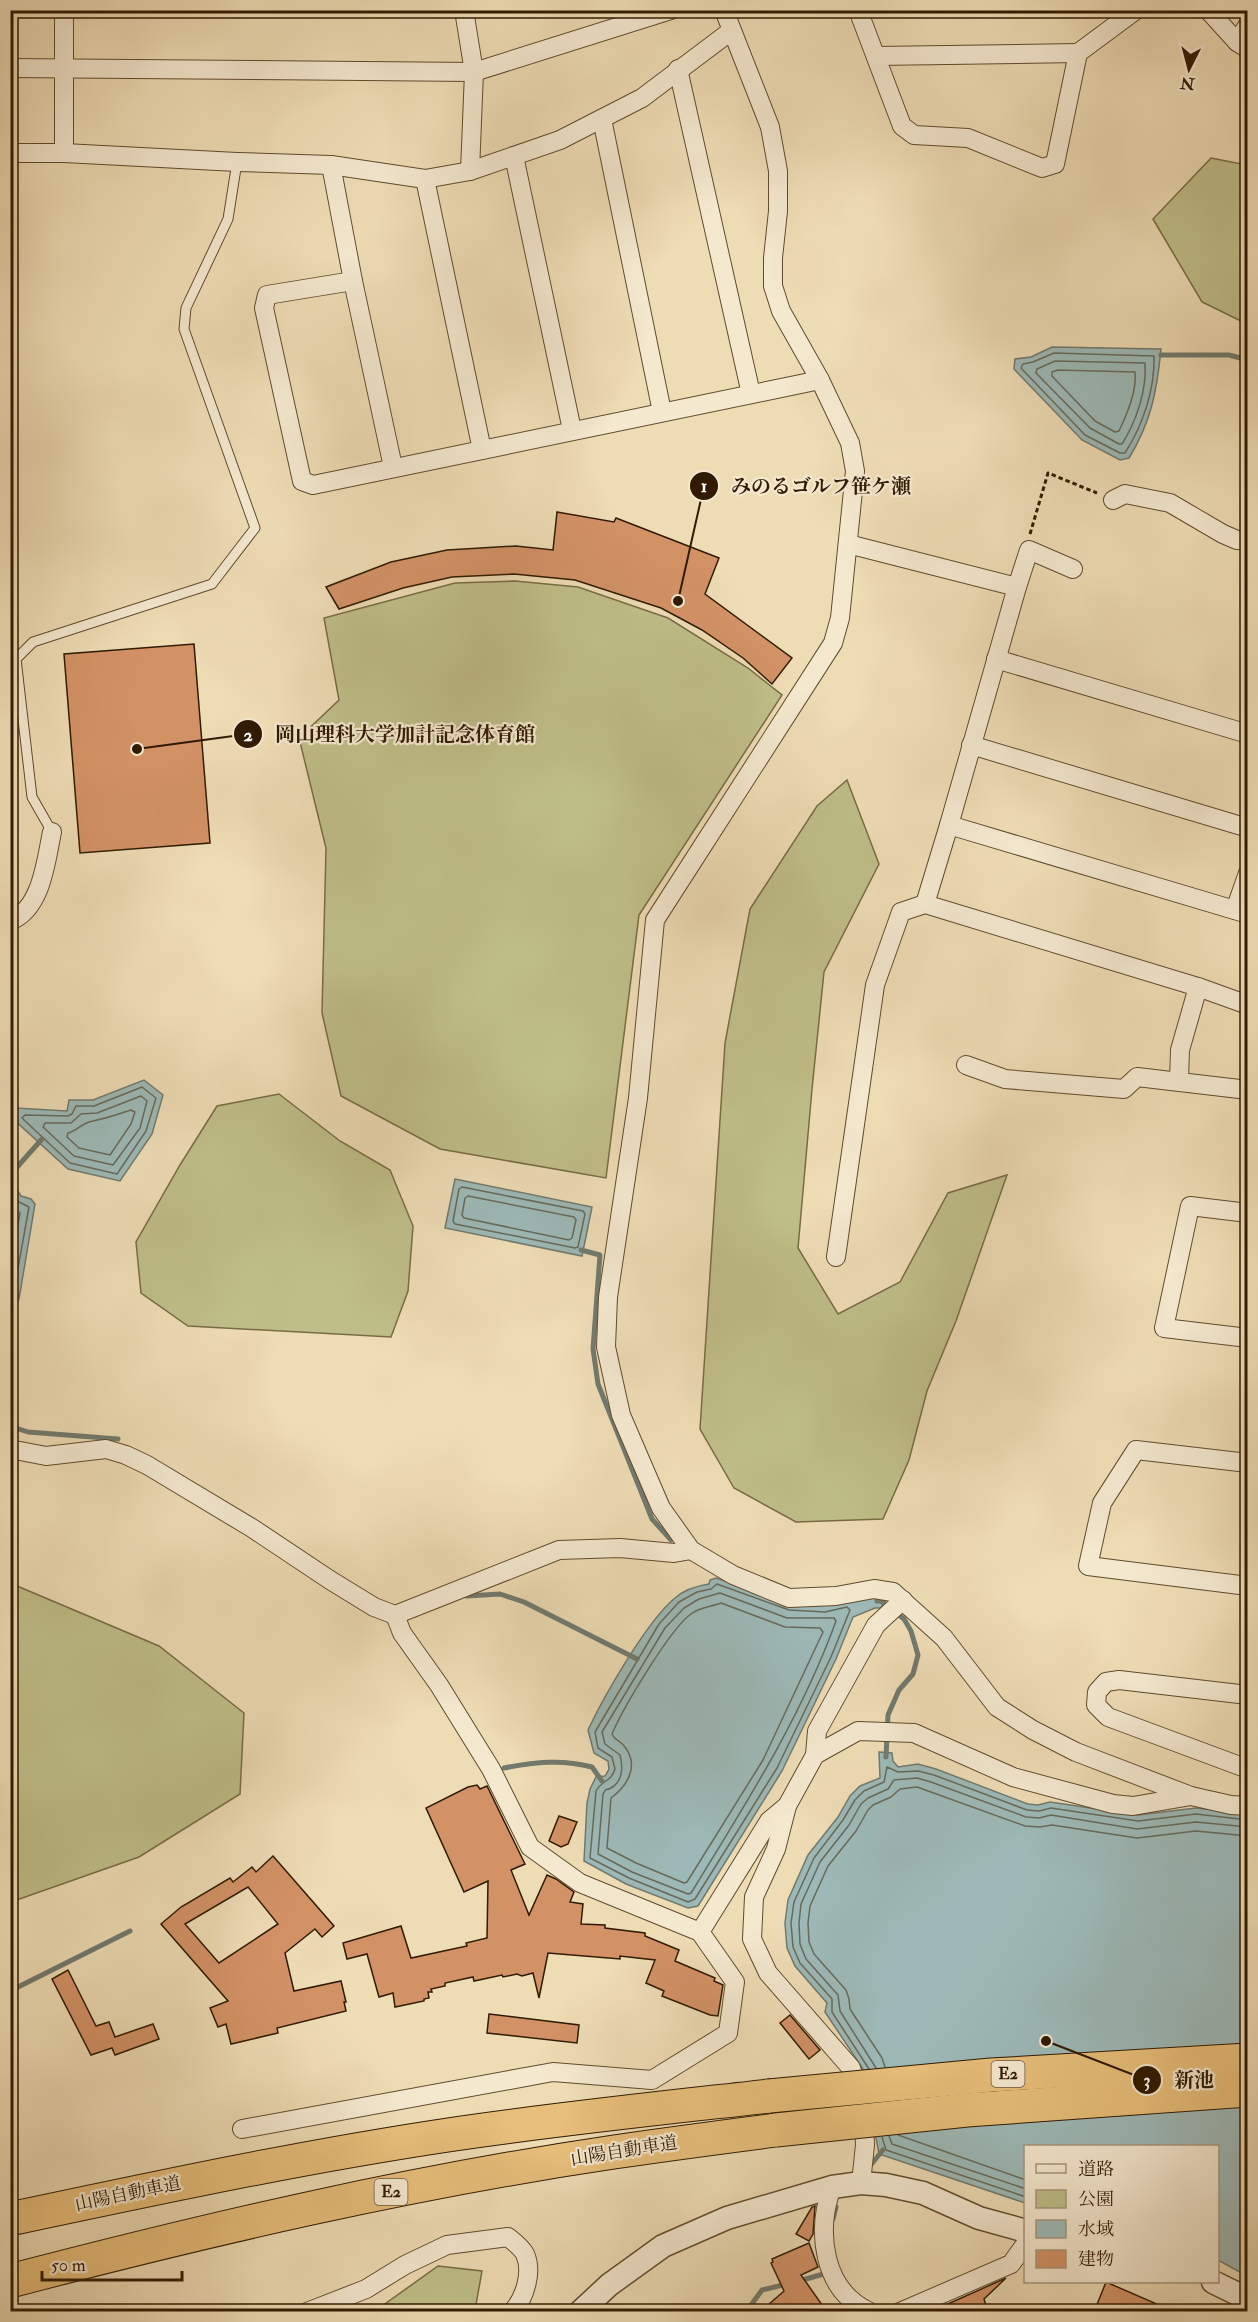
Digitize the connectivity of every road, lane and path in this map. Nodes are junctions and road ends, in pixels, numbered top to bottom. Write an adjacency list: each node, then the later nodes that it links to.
1 (64, 10): 14 (street)
2 (464, 10): 16 (street)
3 (671, 10): 16 (street)
4 (724, 10): 9 (street)
5 (858, 10): 12 (street)
6 (1136, 10): 11 (street)
7 (1208, 10): 10 (street)
8 (1248, 25): 10 (street)
9 (731, 31): 15 (street); 26 (street)
10 (1242, 45)
11 (1078, 53): 12 (street); 12 (street)
12 (876, 56)
13 (10, 68): 14 (street)
14 (64, 69): 16 (street); 19 (street)
15 (678, 69): 17 (street); 27 (street)
16 (474, 72): 23 (street)
17 (602, 119): 20 (street); 28 (street)
18 (10, 153): 19 (street)
19 (64, 153): 21 (street)
20 (514, 156): 23 (street); 29 (street)
21 (237, 162): 22 (street); 43 (lane)
22 (331, 165): 24 (street); 25 (street)
23 (470, 171): 24 (street)
24 (425, 179): 30 (street)
25 (353, 281): 31 (street); 31 (street)
26 (820, 380): 27 (street); 34 (street)
27 (751, 394): 28 (street)
28 (662, 412): 29 (street)
29 (572, 430): 30 (street)
30 (482, 450): 31 (street)
31 (393, 468)
32 (1113, 500): 33 (street); 35 (path)
33 (1248, 541)
34 (848, 544): 37 (street); 58 (street)
35 (1029, 550): 36 (street); 37 (street)
36 (1073, 569)
37 (1017, 587): 38 (street)
38 (996, 659): 39 (street); 40 (street)
39 (1248, 734)
40 (971, 746): 41 (street); 42 (street)
41 (949, 825): 45 (street); 46 (street)
42 (1248, 828)
43 (52, 832): 47 (street)
44 (1248, 873): 46 (street)
45 (925, 904): 48 (street); 54 (street)
46 (1241, 912)
47 (10, 921)
48 (1198, 987): 49 (street); 51 (street)
49 (1248, 1005)
50 (966, 1065): 51 (street)
51 (1179, 1082): 52 (street)
52 (1248, 1090)
53 (1248, 1213): 55 (street)
54 (836, 1257)
55 (1248, 1338)
56 (10, 1449): 61 (street)
57 (1248, 1463): 59 (street)
58 (691, 1550): 60 (street); 61 (street)
59 (1248, 1586)
60 (896, 1606): 63 (street); 65 (street)
61 (395, 1615): 68 (street)
62 (1248, 1695): 64 (street)
63 (815, 1755): 65 (street); 66 (street)
64 (1248, 1769)
65 (1191, 1796): 67 (street)
66 (787, 1806): 68 (street); 72 (street)
67 (1248, 1806)
68 (700, 1932): 71 (street)
69 (1248, 2060): 74 (highway, 山陽自動車道 / E2, bridge)
70 (1248, 2090): 77 (highway, 山陽自動車道 / E2, bridge)
71 (242, 2129)
72 (861, 2183): 73 (street); 75 (street)
73 (832, 2187): 82 (street); 83 (street)
74 (10, 2219)
75 (1024, 2230)
76 (1024, 2247): 84 (street)
77 (10, 2281)
78 (1215, 2283): 79 (street)
79 (1248, 2299)
80 (307, 2312): 81 (street)
81 (512, 2312)
82 (580, 2312)
83 (870, 2312)
84 (900, 2312)

